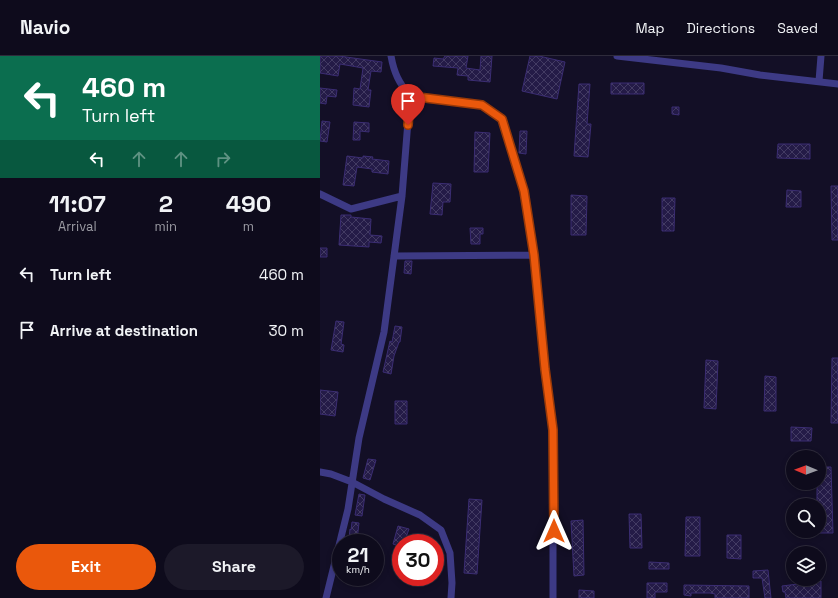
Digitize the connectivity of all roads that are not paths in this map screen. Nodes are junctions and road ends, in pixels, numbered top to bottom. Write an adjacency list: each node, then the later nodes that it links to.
1 (391, 56): 6 (street)
2 (617, 56): 4 (street)
3 (821, 56): 4 (street)
4 (819, 81): 5 (street)
5 (838, 84)
6 (410, 96): 8 (street); 9 (street)
7 (320, 194): 8 (street)
8 (402, 196): 10 (street)
9 (534, 255): 10 (street); 15 (street)
10 (394, 256): 12 (street)
11 (320, 472): 12 (street)
12 (352, 482): 13 (street); 14 (street)
13 (326, 598)
14 (451, 598)
15 (554, 598)

